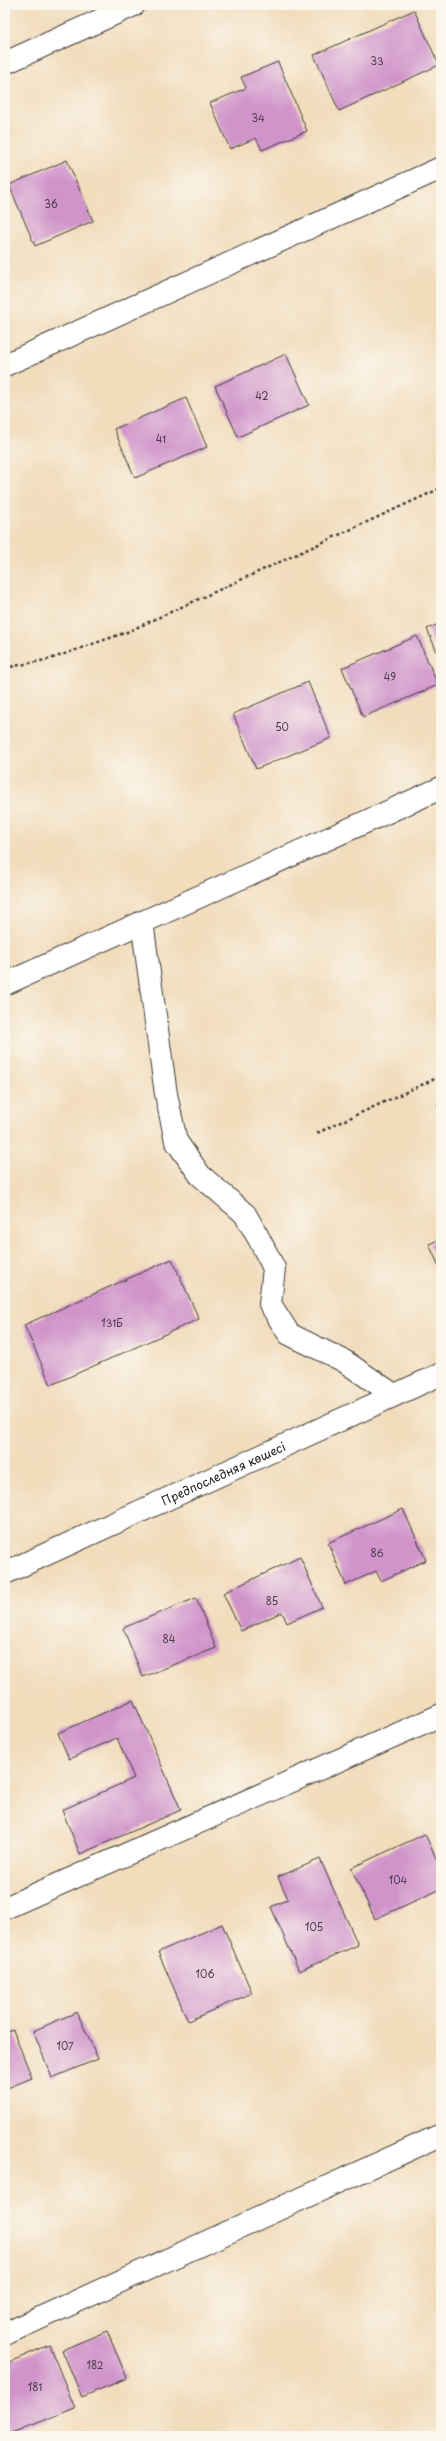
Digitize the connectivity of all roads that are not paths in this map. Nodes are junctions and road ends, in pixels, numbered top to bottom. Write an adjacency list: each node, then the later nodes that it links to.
1 (134, 5): 2 (street)
2 (5, 62)
3 (441, 168): 4 (street)
4 (5, 365)
5 (441, 788): 6 (street)
6 (142, 922): 7 (street); 9 (street)
7 (5, 984)
8 (441, 1374): 9 (street, Предпоследняя көшесі)
9 (394, 1396): 10 (street, Предпоследняя көшесі)
10 (5, 1573)
11 (441, 1715): 12 (street)
12 (5, 1908)
13 (441, 2135): 14 (street)
14 (5, 2333)

